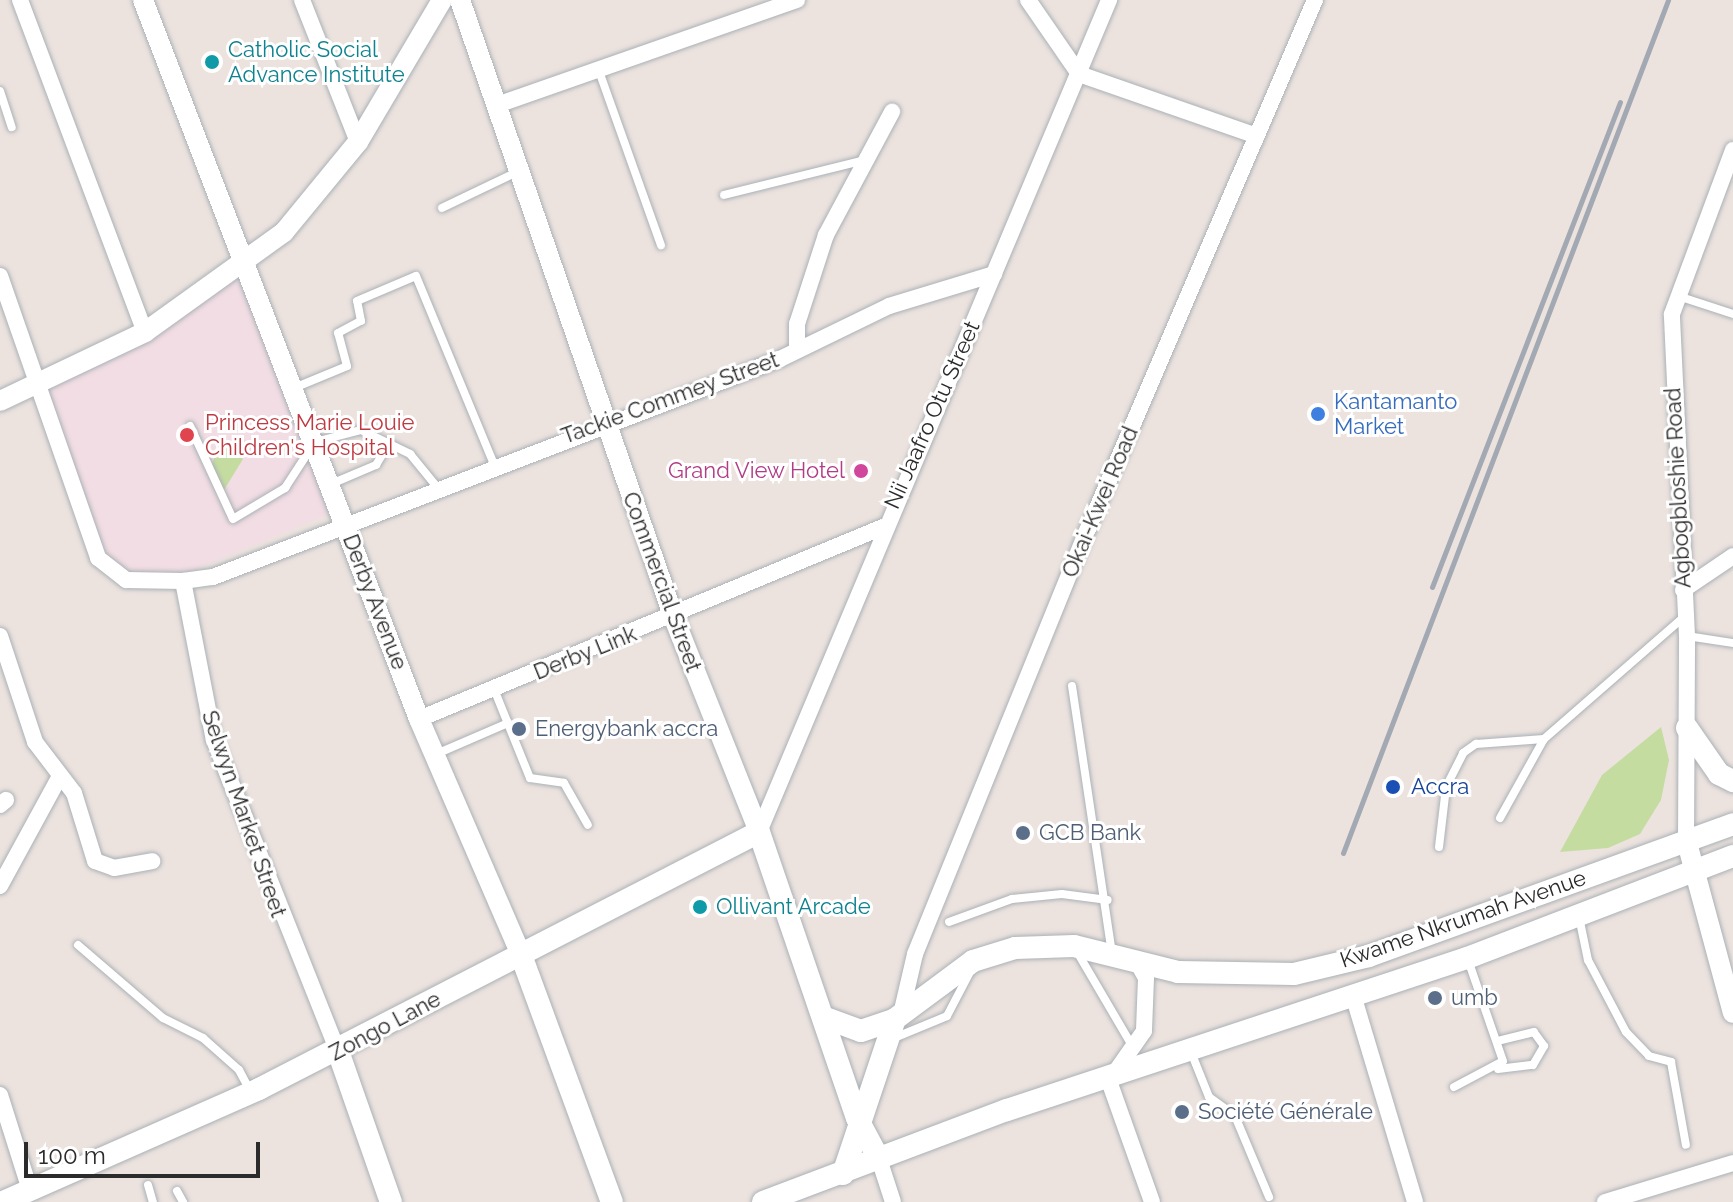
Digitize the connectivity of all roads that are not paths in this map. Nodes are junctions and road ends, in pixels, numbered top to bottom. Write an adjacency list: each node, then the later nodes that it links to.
1 (20, 0): 30 (street)
2 (143, 0): 25 (street, Derby Avenue)
3 (302, 0): 18 (street)
4 (442, 0): 18 (street)
5 (460, 0): 14 (street, Commercial Street)
6 (797, 0): 10 (street)
7 (1028, 0): 12 (street)
8 (1109, 0): 12 (street, Nii Jaafro Otu Street)
9 (1315, 0): 17 (street, Okai-Kwei Road)
10 (773, 5): 11 (street)
11 (599, 71): 14 (street); 24 (lane)
12 (1079, 74): 17 (street); 26 (street, Nii Jaafro Otu Street)
13 (0, 91): 16 (lane)
14 (497, 105): 21 (street, Commercial Street)
15 (892, 112): 20 (street)
16 (12, 127)
17 (1257, 136): 83 (street, Okai-Kwei Road)
18 (358, 142): 25 (street)
19 (1733, 150): 28 (street, Agbogbloshie Road)
20 (866, 160): 22 (lane); 31 (street)
21 (518, 171): 23 (lane); 35 (street, Commercial Street)
22 (724, 195)
23 (442, 208)
24 (661, 245)
25 (248, 265): 30 (street); 33 (street, Derby Avenue)
26 (994, 274): 31 (street, Tackie Commey Street); 43 (street, Nii Jaafro Otu Street)
27 (0, 276): 32 (street)
28 (1678, 296): 29 (lane); 46 (street, Agbogbloshie Road)
29 (1733, 314)
30 (145, 332): 32 (street)
31 (797, 348): 35 (street, Tackie Commey Street)
32 (39, 385): 34 (street); 45 (street)
33 (294, 388): 37 (street, Derby Avenue); 39 (lane)
34 (0, 401)
35 (606, 421): 39 (street, Tackie Commey Street); 48 (street, Commercial Street)
36 (190, 426): 37 (lane)
37 (315, 442): 38 (lane); 40 (street, Derby Avenue)
38 (389, 443): 40 (lane); 41 (lane)
39 (494, 464): 41 (street, Tackie Commey Street)
40 (331, 484): 42 (street, Derby Avenue)
41 (437, 487): 42 (street, Tackie Commey Street)
42 (345, 522): 45 (street); 54 (street, Derby Avenue)
43 (883, 527): 48 (street, Derby Link); 64 (street, Nii Jaafro Otu Street)
44 (1733, 556): 46 (street)
45 (183, 581): 88 (street, Selwyn Market Street)
46 (1683, 590): 47 (street, Agbogbloshie Road)
47 (1685, 617): 50 (street, Agbogbloshie Road); 57 (lane)
48 (674, 618): 53 (street, Derby Link); 64 (street, Commercial Street)
49 (0, 636): 59 (street)
50 (1687, 636): 51 (lane); 56 (street, Agbogbloshie Road)
51 (1733, 643)
52 (1072, 686): 71 (lane)
53 (494, 689): 54 (street, Derby Link); 55 (lane)
54 (419, 719): 58 (street, Derby Avenue)
55 (508, 723): 58 (lane); 63 (lane)
56 (1687, 728): 60 (main road); 65 (street, Agbogbloshie Road)
57 (1544, 739): 61 (lane); 66 (lane)
58 (434, 755): 77 (street, Derby Avenue)
59 (59, 778): 68 (street); 70 (street)
60 (1733, 781)
61 (1500, 818)
62 (1733, 824): 65 (main road, Kwame Nkrumah Avenue)
63 (588, 825)
64 (759, 832): 77 (main road, Zongo Lane); 84 (main road, Commercial Street)
65 (1686, 839): 69 (street); 79 (main road, Kwame Nkrumah Avenue)
66 (1439, 847)
67 (1733, 856): 69 (main road, Kwame Nkrumah Avenue)
68 (152, 861)
69 (1690, 871): 72 (main road, Kwame Nkrumah Avenue); 82 (street)
70 (0, 886)
71 (1108, 900): 73 (lane); 76 (lane)
72 (1579, 916): 78 (main road, Kwame Nkrumah Avenue); 96 (lane)
73 (949, 922)
74 (78, 945): 93 (lane)
75 (1074, 946): 76 (main road, Kwame Nkrumah Avenue); 80 (main road, Kwame Nkrumah Avenue); 87 (lane)
76 (1112, 953): 79 (main road, Kwame Nkrumah Avenue)
77 (521, 955): 88 (main road, Zongo Lane); 108 (main road, Derby Avenue)
78 (1467, 958): 81 (main road, Kwame Nkrumah Avenue); 85 (lane)
79 (1136, 960): 87 (street)
80 (973, 961): 83 (main road, Kwame Nkrumah Avenue); 86 (lane)
81 (1353, 995): 89 (main road, Kwame Nkrumah Avenue); 112 (street)
82 (1733, 1013)
83 (898, 1015): 84 (main road); 86 (main road)
84 (823, 1017): 95 (main road, Commercial Street)
85 (1499, 1041): 90 (lane); 90 (lane)
86 (885, 1042): 95 (main road)
87 (1135, 1050): 91 (street)
88 (338, 1051): 93 (main road, Zongo Lane); 107 (main road, Selwyn Market Street)
89 (1191, 1051): 91 (main road, Kwame Nkrumah Avenue); 103 (lane)
90 (1498, 1069): 92 (lane)
91 (1109, 1081): 97 (main road, Kwame Nkrumah Avenue); 111 (street)
92 (1454, 1087)
93 (251, 1093): 102 (main road, Zongo Lane)
94 (0, 1095): 102 (street)
95 (857, 1118): 97 (main road, Commercial Street); 99 (main road)
96 (1686, 1145)
97 (879, 1159): 99 (main road, Kwame Nkrumah Avenue); 110 (street)
98 (1733, 1163): 113 (street)
99 (843, 1174): 109 (main road, Kwame Nkrumah Avenue)
100 (148, 1185): 105 (lane)
101 (177, 1191): 106 (lane)
102 (32, 1196): 104 (main road, Zongo Lane)
103 (1269, 1197)
104 (3, 1202)
105 (153, 1202)
106 (183, 1202)
107 (391, 1202)
108 (612, 1202)
109 (763, 1202)
110 (893, 1202)
111 (1152, 1202)
112 (1415, 1202)
113 (1605, 1202)

